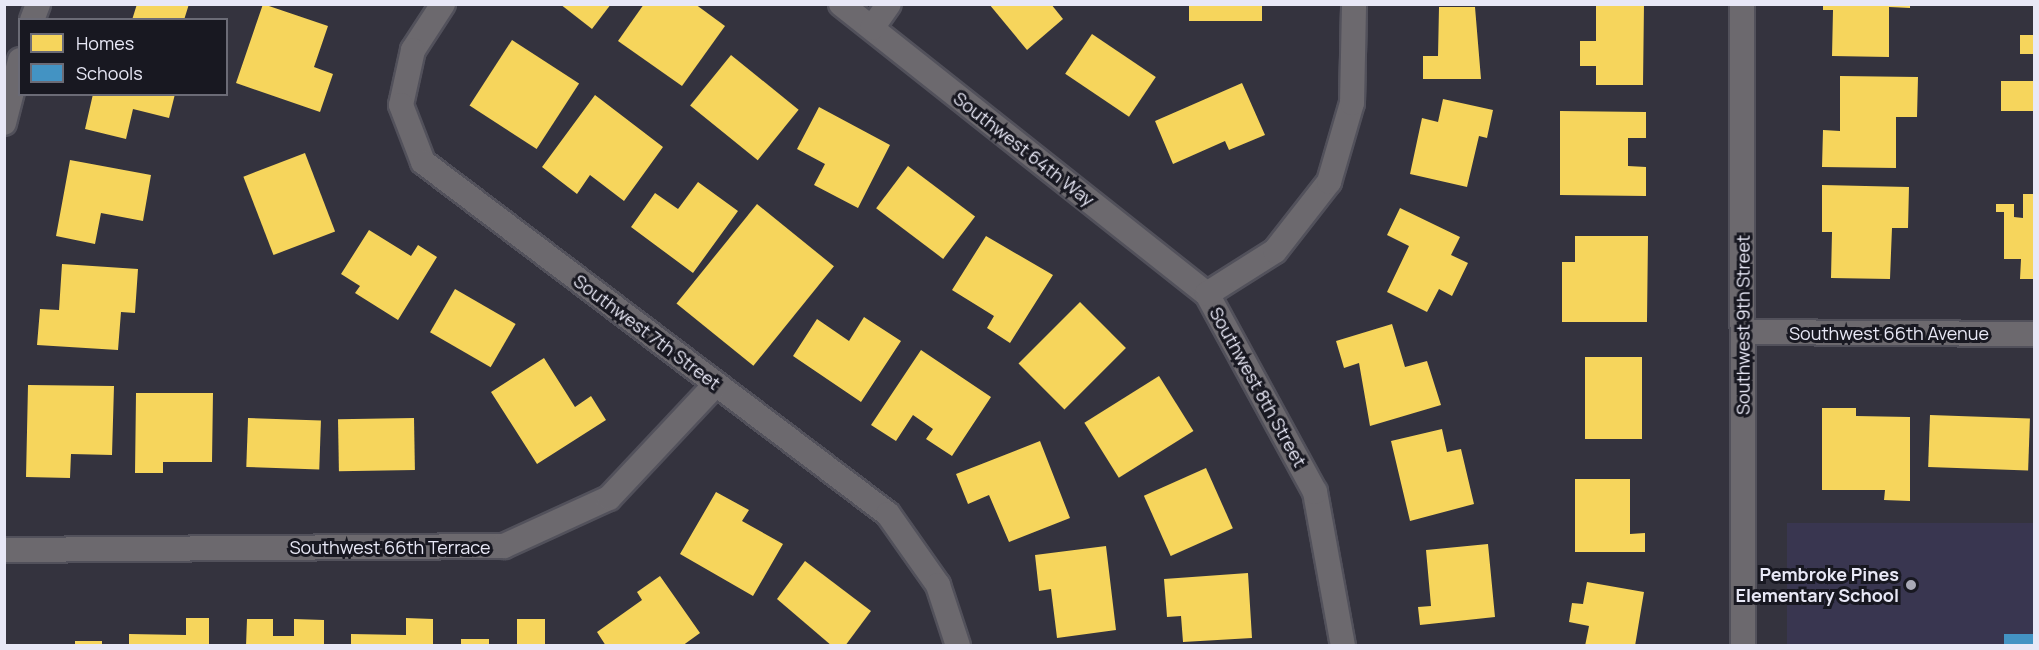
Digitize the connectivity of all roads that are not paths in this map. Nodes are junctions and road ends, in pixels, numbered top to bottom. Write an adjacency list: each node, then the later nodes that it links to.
1 (443, 4): 12 (street, Southwest 7th Street)
2 (841, 4): 6 (street, Southwest 64th Way)
3 (889, 4): 6 (street)
4 (1354, 4): 9 (street, Southwest 8th Street)
5 (1742, 4): 10 (street, Southwest 9th Street)
6 (872, 28): 9 (street, Southwest 64th Way)
7 (18, 68): 8 (street)
8 (4, 123)
9 (1207, 294): 15 (street, Southwest 8th Street)
10 (1743, 332): 11 (street, Southwest 66th Avenue); 16 (street, Southwest 9th Street)
11 (2034, 334)
12 (716, 384): 13 (street, Southwest 66th Terrace); 14 (street, Southwest 7th Street)
13 (4, 550)
14 (958, 645)
15 (1343, 645)
16 (1743, 645)

